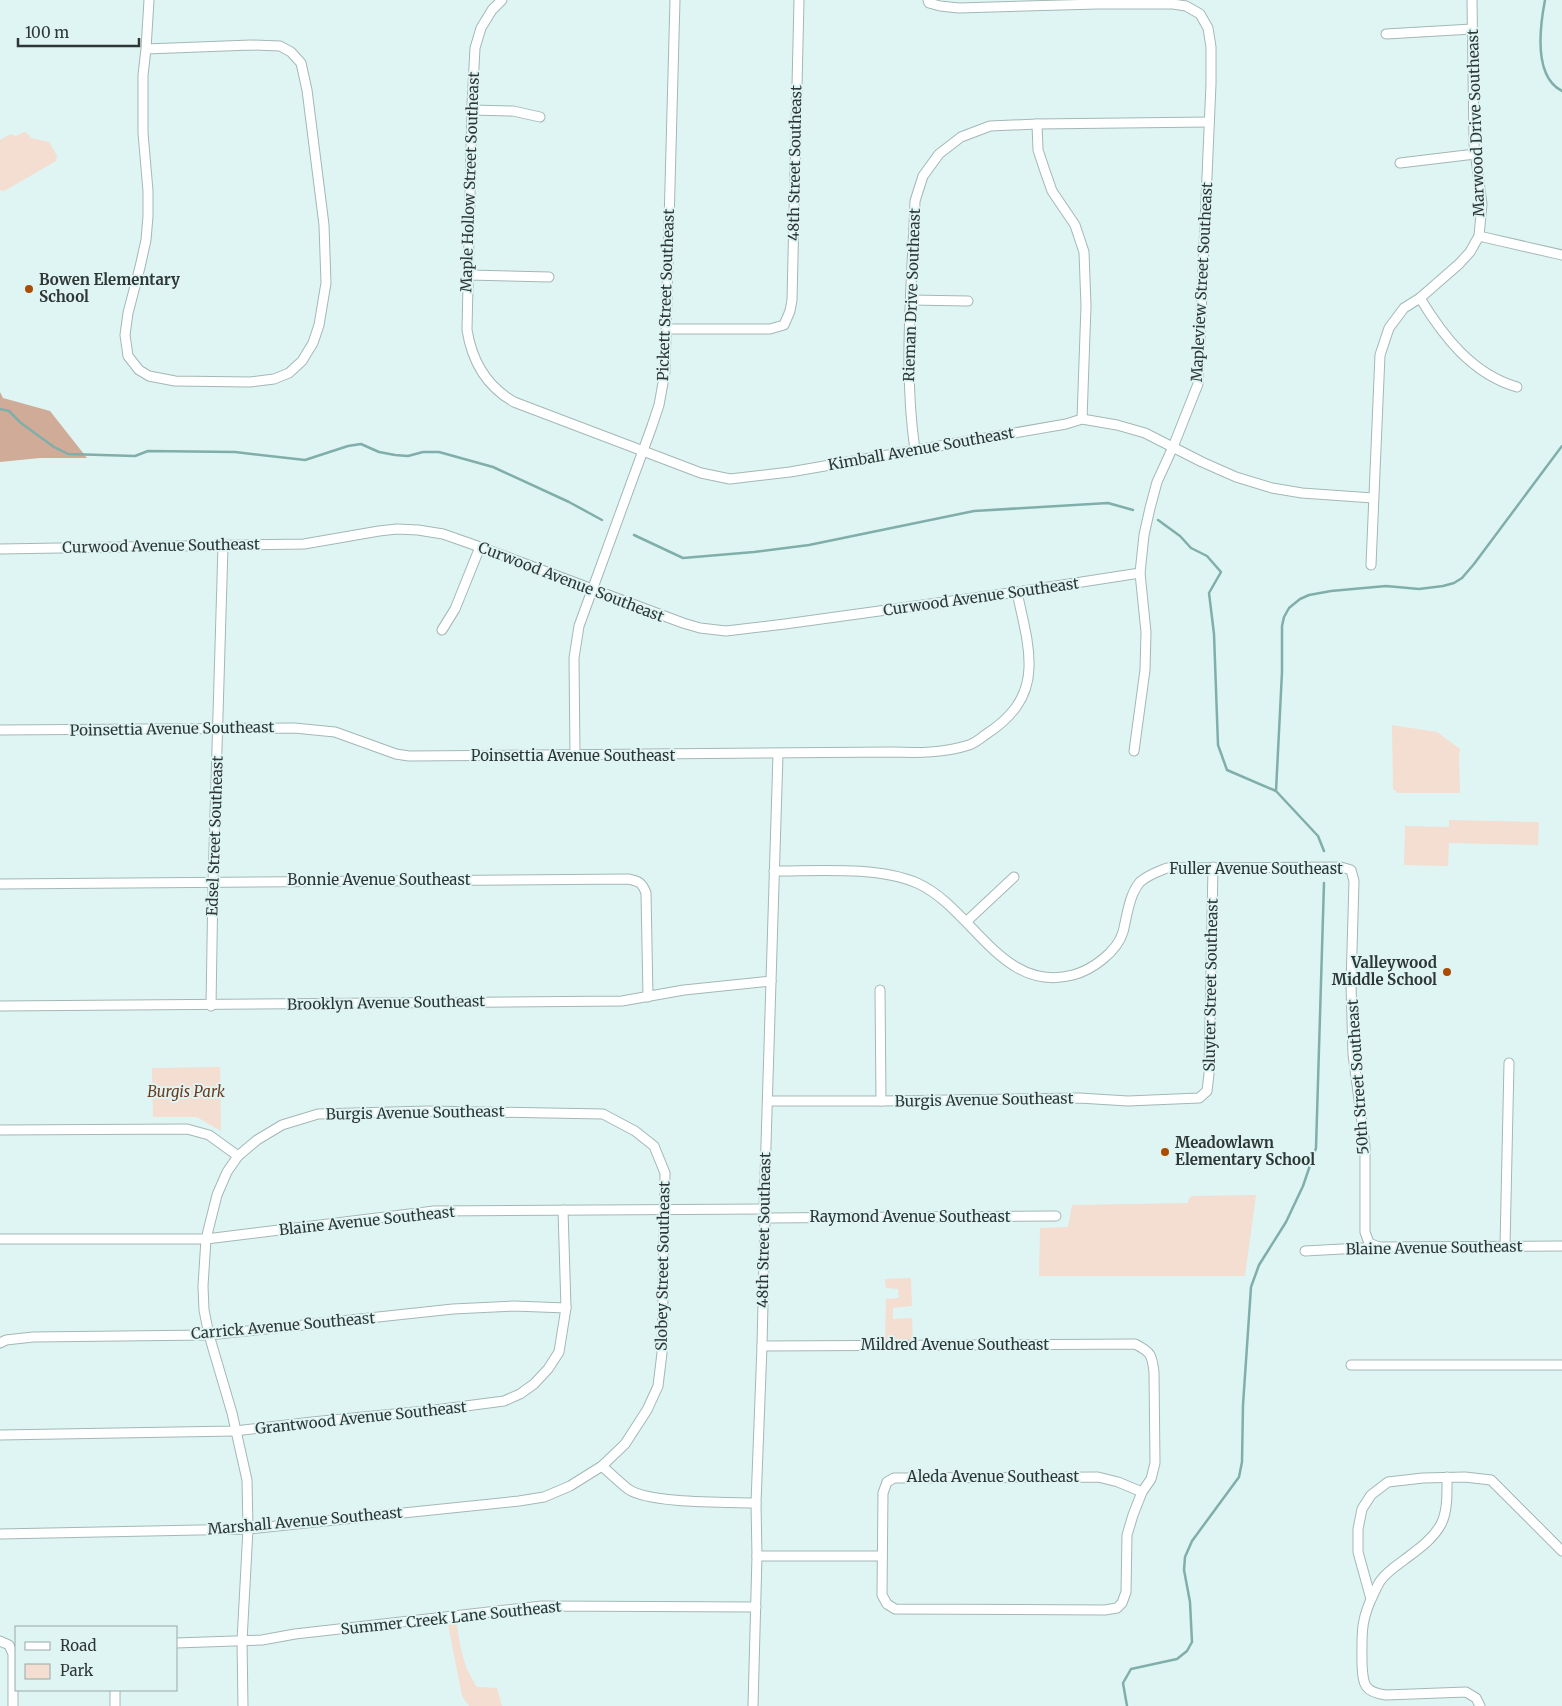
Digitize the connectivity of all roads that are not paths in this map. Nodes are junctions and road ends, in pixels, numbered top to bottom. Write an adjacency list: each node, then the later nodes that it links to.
1 (148, 0): 9 (street)
2 (502, 0): 10 (street, Maple Hollow Street Southeast)
3 (675, 0): 23 (street, Pickett Street Southeast)
4 (799, 0): 23 (street, 48th Street Southeast)
5 (1472, 0): 7 (street, Marwood Drive Southeast)
6 (929, 1): 12 (street, Mapleview Street Southeast)
7 (1472, 29): 8 (street); 14 (street, Marwood Drive Southeast)
8 (1386, 34)
9 (146, 49): 9 (street)
10 (472, 110): 11 (street); 18 (street, Maple Hollow Street Southeast)
11 (540, 117)
12 (1209, 122): 13 (street, Rieman Drive Southeast); 27 (street, Mapleview Street Southeast)
13 (1037, 124): 21 (street, Rieman Drive Southeast); 26 (street)
14 (1475, 154): 15 (street); 16 (street, Marwood Drive Southeast)
15 (1400, 163)
16 (1479, 236): 17 (street); 20 (street, Marwood Drive Southeast)
17 (1562, 255)
18 (468, 275): 19 (street); 24 (street, Maple Hollow Street Southeast)
19 (549, 277)
20 (1420, 298): 25 (street); 30 (street, Marwood Drive Southeast)
21 (911, 300): 22 (street); 28 (street, Rieman Drive Southeast)
22 (968, 301)
23 (667, 329): 29 (street, Pickett Street Southeast)
24 (480, 370): 29 (street, Kimball Avenue Southeast)
25 (1517, 386)
26 (1082, 419): 27 (street, Kimball Avenue Southeast); 28 (street, Kimball Avenue Southeast)
27 (1174, 446): 30 (street, Kimball Avenue Southeast); 35 (street, Mapleview Street Southeast)
28 (915, 450): 29 (street, Kimball Avenue Southeast)
29 (643, 452): 36 (street, Pickett Street Southeast)
30 (1374, 498): 34 (street, Marwood Drive Southeast)
31 (223, 546): 32 (street, Curwood Avenue Southeast); 33 (street, Curwood Avenue Southeast); 39 (street, Edsel Street Southeast)
32 (480, 547): 36 (street, Curwood Avenue Southeast); 38 (street)
33 (0, 549)
34 (1371, 565)
35 (1140, 573): 37 (street, Curwood Avenue Southeast); 41 (street, Mapleview Street Southeast)
36 (591, 590): 37 (street, Curwood Avenue Southeast); 43 (street, Pickett Street Southeast)
37 (1017, 592): 42 (street, Poinsettia Avenue Southeast)
38 (442, 630)
39 (218, 728): 40 (street, Poinsettia Avenue Southeast); 43 (street, Poinsettia Avenue Southeast); 48 (street, Edsel Street Southeast)
40 (0, 730)
41 (1134, 751)
42 (778, 754): 43 (street, Poinsettia Avenue Southeast); 46 (street, 48th Street Southeast)
43 (575, 756)
44 (1213, 867): 45 (street, Fuller Avenue Southeast); 50 (street, Fuller Avenue Southeast); 57 (street, Sluyter Street Southeast)
45 (1351, 870): 71 (street, 50th Street Southeast)
46 (774, 871): 50 (street, Fuller Avenue Southeast); 51 (street, 48th Street Southeast)
47 (1014, 877): 50 (street)
48 (212, 883): 49 (street, Bonnie Avenue Southeast); 53 (street, Bonnie Avenue Southeast); 55 (street, Edsel Street Southeast)
49 (0, 884)
50 (967, 921)
51 (771, 981): 53 (street, Brooklyn Avenue Southeast); 58 (street, 48th Street Southeast)
52 (880, 990): 59 (street)
53 (648, 997): 55 (street, Brooklyn Avenue Southeast)
54 (0, 1006): 55 (street, Brooklyn Avenue Southeast)
55 (211, 1006)
56 (1509, 1064): 69 (street)
57 (1199, 1098): 59 (street, Burgis Avenue Southeast)
58 (768, 1101): 59 (street, Burgis Avenue Southeast); 65 (street, 48th Street Southeast)
59 (881, 1101)
60 (0, 1130): 62 (street)
61 (635, 1131): 62 (street, Burgis Avenue Southeast); 63 (street, Slobey Street Southeast)
62 (238, 1156): 68 (street)
63 (663, 1209): 64 (street, Blaine Avenue Southeast); 65 (street, Blaine Avenue Southeast); 79 (street, Slobey Street Southeast)
64 (563, 1210): 68 (street, Blaine Avenue Southeast); 73 (street, Grantwood Avenue Southeast)
65 (764, 1214): 66 (street, Raymond Avenue Southeast); 76 (street, 48th Street Southeast)
66 (1056, 1216)
67 (0, 1239): 68 (street, Blaine Avenue Southeast)
68 (206, 1239): 74 (street)
69 (1505, 1246): 70 (street, Blaine Avenue Southeast); 71 (street, Blaine Avenue Southeast)
70 (1562, 1246)
71 (1379, 1247): 72 (street, Blaine Avenue Southeast)
72 (1305, 1251)
73 (566, 1308): 74 (street, Carrick Avenue Southeast); 80 (street, Grantwood Avenue Southeast)
74 (209, 1335): 75 (street, Carrick Avenue Southeast); 80 (street)
75 (0, 1343)
76 (762, 1346): 84 (street, Mildred Avenue Southeast); 85 (street, 48th Street Southeast)
77 (1351, 1365): 78 (street)
78 (1562, 1365)
79 (658, 1383): 82 (street, Marshall Avenue Southeast)
80 (235, 1431): 81 (street, Grantwood Avenue Southeast); 86 (street)
81 (0, 1435)
82 (602, 1466): 85 (street); 86 (street, Marshall Avenue Southeast)
83 (1447, 1477): 88 (street); 91 (street); 91 (street)
84 (1142, 1492): 90 (street, Aleda Avenue Southeast); 90 (street)
85 (756, 1503): 89 (street, 48th Street Southeast)
86 (248, 1529): 87 (street, Marshall Avenue Southeast); 94 (street)
87 (0, 1534)
88 (1562, 1551)
89 (757, 1556): 90 (street); 92 (street, 48th Street Southeast)
90 (882, 1556)
91 (1371, 1599): 101 (street)
92 (756, 1607): 94 (street, Summer Creek Lane Southeast); 100 (street, 48th Street Southeast)
93 (0, 1641): 97 (street)
94 (242, 1641): 95 (street, Summer Creek Lane Southeast); 99 (street)
95 (178, 1643)
96 (115, 1691): 98 (street)
97 (13, 1706)
98 (115, 1706)
99 (243, 1706)
100 (753, 1706)
101 (1480, 1706)

